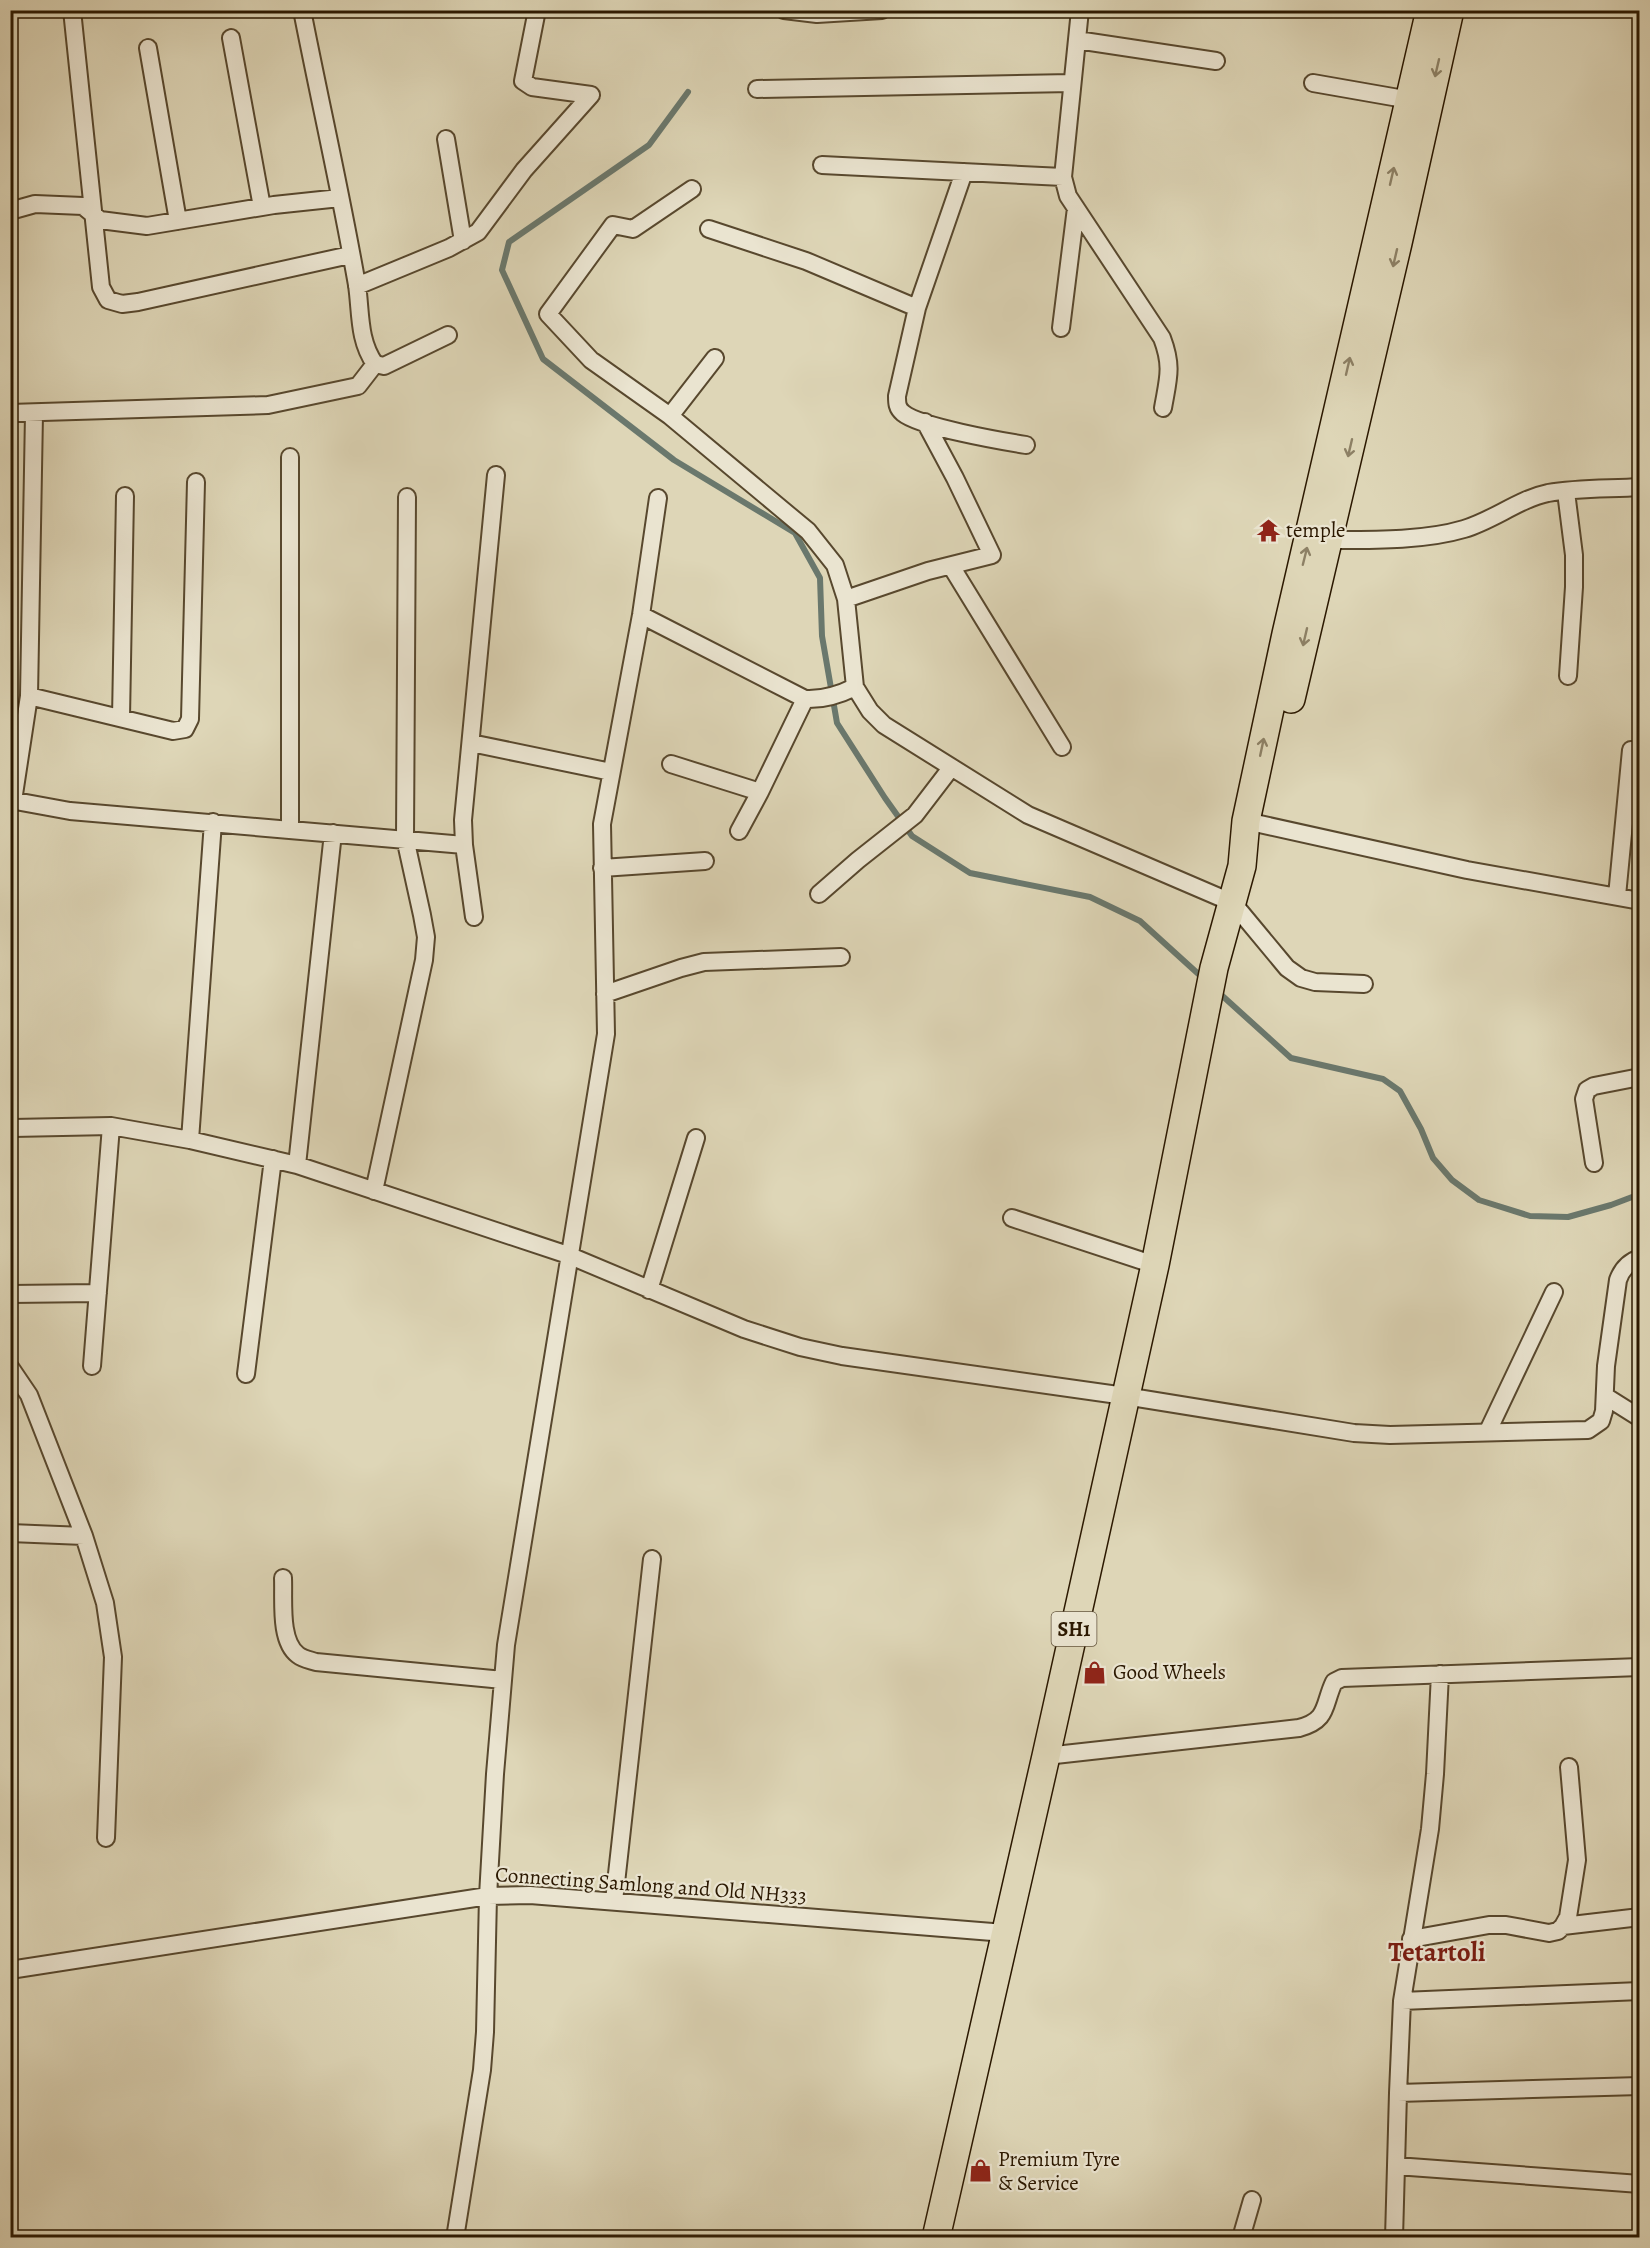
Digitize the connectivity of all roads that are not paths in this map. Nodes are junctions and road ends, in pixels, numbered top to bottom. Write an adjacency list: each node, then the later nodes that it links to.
1 (72, 10): 26 (street)
2 (302, 10): 22 (street)
3 (537, 10): 29 (street)
4 (784, 10): 5 (street)
5 (882, 10)
6 (1080, 10): 10 (street)
7 (1430, 10): 16 (main road)
8 (1450, 10): 51 (main road, one-way to 51)
9 (231, 38): 23 (street)
10 (1077, 40): 12 (street); 13 (street)
11 (148, 48): 27 (street)
12 (1216, 61)
13 (1072, 83): 15 (street); 20 (street)
14 (1312, 83): 16 (street)
15 (757, 89)
16 (1410, 100): 69 (main road, one-way to 16)
17 (446, 139): 29 (street)
18 (822, 165): 19 (street)
19 (964, 172): 20 (street); 32 (street)
20 (1063, 177): 24 (street)
21 (692, 189): 40 (street)
22 (340, 198): 23 (street); 30 (street)
23 (262, 207): 27 (street)
24 (1076, 208): 33 (street); 37 (street)
25 (10, 211): 26 (street)
26 (94, 214): 27 (street); 30 (street)
27 (178, 221)
28 (709, 229): 32 (street)
29 (463, 241): 31 (street)
30 (351, 255): 31 (street)
31 (357, 286): 36 (street)
32 (917, 308): 41 (street)
33 (1061, 328)
34 (448, 335): 36 (street)
35 (715, 358): 40 (street)
36 (375, 364): 39 (street)
37 (1163, 408)
38 (10, 413): 39 (street)
39 (34, 414): 57 (street)
40 (670, 416): 53 (street)
41 (925, 422): 42 (street); 52 (street)
42 (1026, 445)
43 (290, 457): 70 (street)
44 (496, 475): 60 (street)
45 (196, 482): 59 (street)
46 (1640, 487): 47 (street)
47 (1566, 492): 51 (street); 55 (street)
48 (125, 496): 59 (street)
49 (407, 496): 73 (street)
50 (658, 498): 54 (street)
51 (1328, 540): 69 (main road, one-way to 69)
52 (951, 566): 53 (street); 61 (street)
53 (846, 599): 56 (street)
54 (641, 615): 58 (street); 65 (street)
55 (1568, 676)
56 (847, 691): 58 (street); 64 (street)
57 (29, 696): 59 (street); 67 (street)
58 (811, 699): 66 (street)
59 (121, 718)
60 (471, 743): 65 (street); 74 (street)
61 (1062, 747)
62 (1631, 750): 78 (street)
63 (671, 764): 66 (street)
64 (951, 768): 77 (street); 80 (street)
65 (612, 772): 76 (street)
66 (760, 792): 71 (street)
67 (12, 800): 68 (street)
68 (213, 822): 70 (street); 89 (street)
69 (1255, 823): 78 (street); 80 (main road)
70 (290, 830): 72 (street)
71 (739, 831)
72 (333, 833): 73 (street); 92 (street)
73 (405, 838): 74 (street); 93 (street)
74 (464, 845): 81 (street)
75 (705, 861): 76 (street)
76 (602, 868): 84 (street)
77 (819, 894)
78 (1617, 896): 79 (street)
79 (1640, 901)
80 (1233, 903): 83 (street); 97 (main road, SH1)
81 (474, 917)
82 (841, 957): 84 (street)
83 (1364, 984)
84 (605, 994): 95 (street)
85 (1640, 1077): 91 (street)
86 (111, 1126): 87 (street); 89 (street); 100 (street)
87 (13, 1128)
88 (696, 1138): 98 (street)
89 (190, 1140): 90 (street)
90 (273, 1159): 92 (street); 104 (street)
91 (1594, 1163)
92 (297, 1165): 93 (street)
93 (374, 1191): 95 (street)
94 (1012, 1218): 97 (street)
95 (568, 1255): 98 (street); 117 (street)
96 (1640, 1258): 108 (street)
97 (1155, 1265): 107 (main road, SH1)
98 (649, 1290): 107 (street)
99 (1554, 1292): 110 (street)
100 (98, 1293): 101 (street); 102 (street)
101 (10, 1294)
102 (92, 1366)
103 (10, 1367): 106 (street)
104 (246, 1374)
105 (10, 1395): 106 (street)
106 (28, 1395): 112 (street)
107 (1125, 1396): 110 (street); 118 (main road, SH1)
108 (1605, 1396): 109 (street); 110 (street)
109 (1640, 1418)
110 (1488, 1431)
111 (10, 1533): 112 (street)
112 (84, 1536): 120 (street)
113 (652, 1559): 122 (street)
114 (283, 1578): 117 (street)
115 (1640, 1667): 116 (street)
116 (1440, 1674): 118 (street); 126 (street)
117 (503, 1680): 121 (street)
118 (1046, 1756): 125 (main road, SH1)
119 (1569, 1767): 124 (street)
120 (106, 1838)
121 (488, 1896): 122 (street, Connecting Samlong and Old NH333); 127 (street, Connecting Samlong and Old NH333); 135 (street)
122 (614, 1901): 125 (street, Connecting Samlong and Old NH333)
123 (1640, 1917): 124 (street)
124 (1563, 1926): 126 (street)
125 (1005, 1933): 136 (main road, SH1)
126 (1411, 1939): 129 (street)
127 (10, 1970)
128 (1640, 1991): 129 (street)
129 (1402, 2001): 131 (street)
130 (1640, 2086): 131 (street)
131 (1398, 2093): 132 (street)
132 (1396, 2166): 133 (street); 138 (street)
133 (1640, 2184)
134 (1252, 2200): 137 (street)
135 (455, 2238)
136 (936, 2238)
137 (1241, 2238)
138 (1395, 2238)

